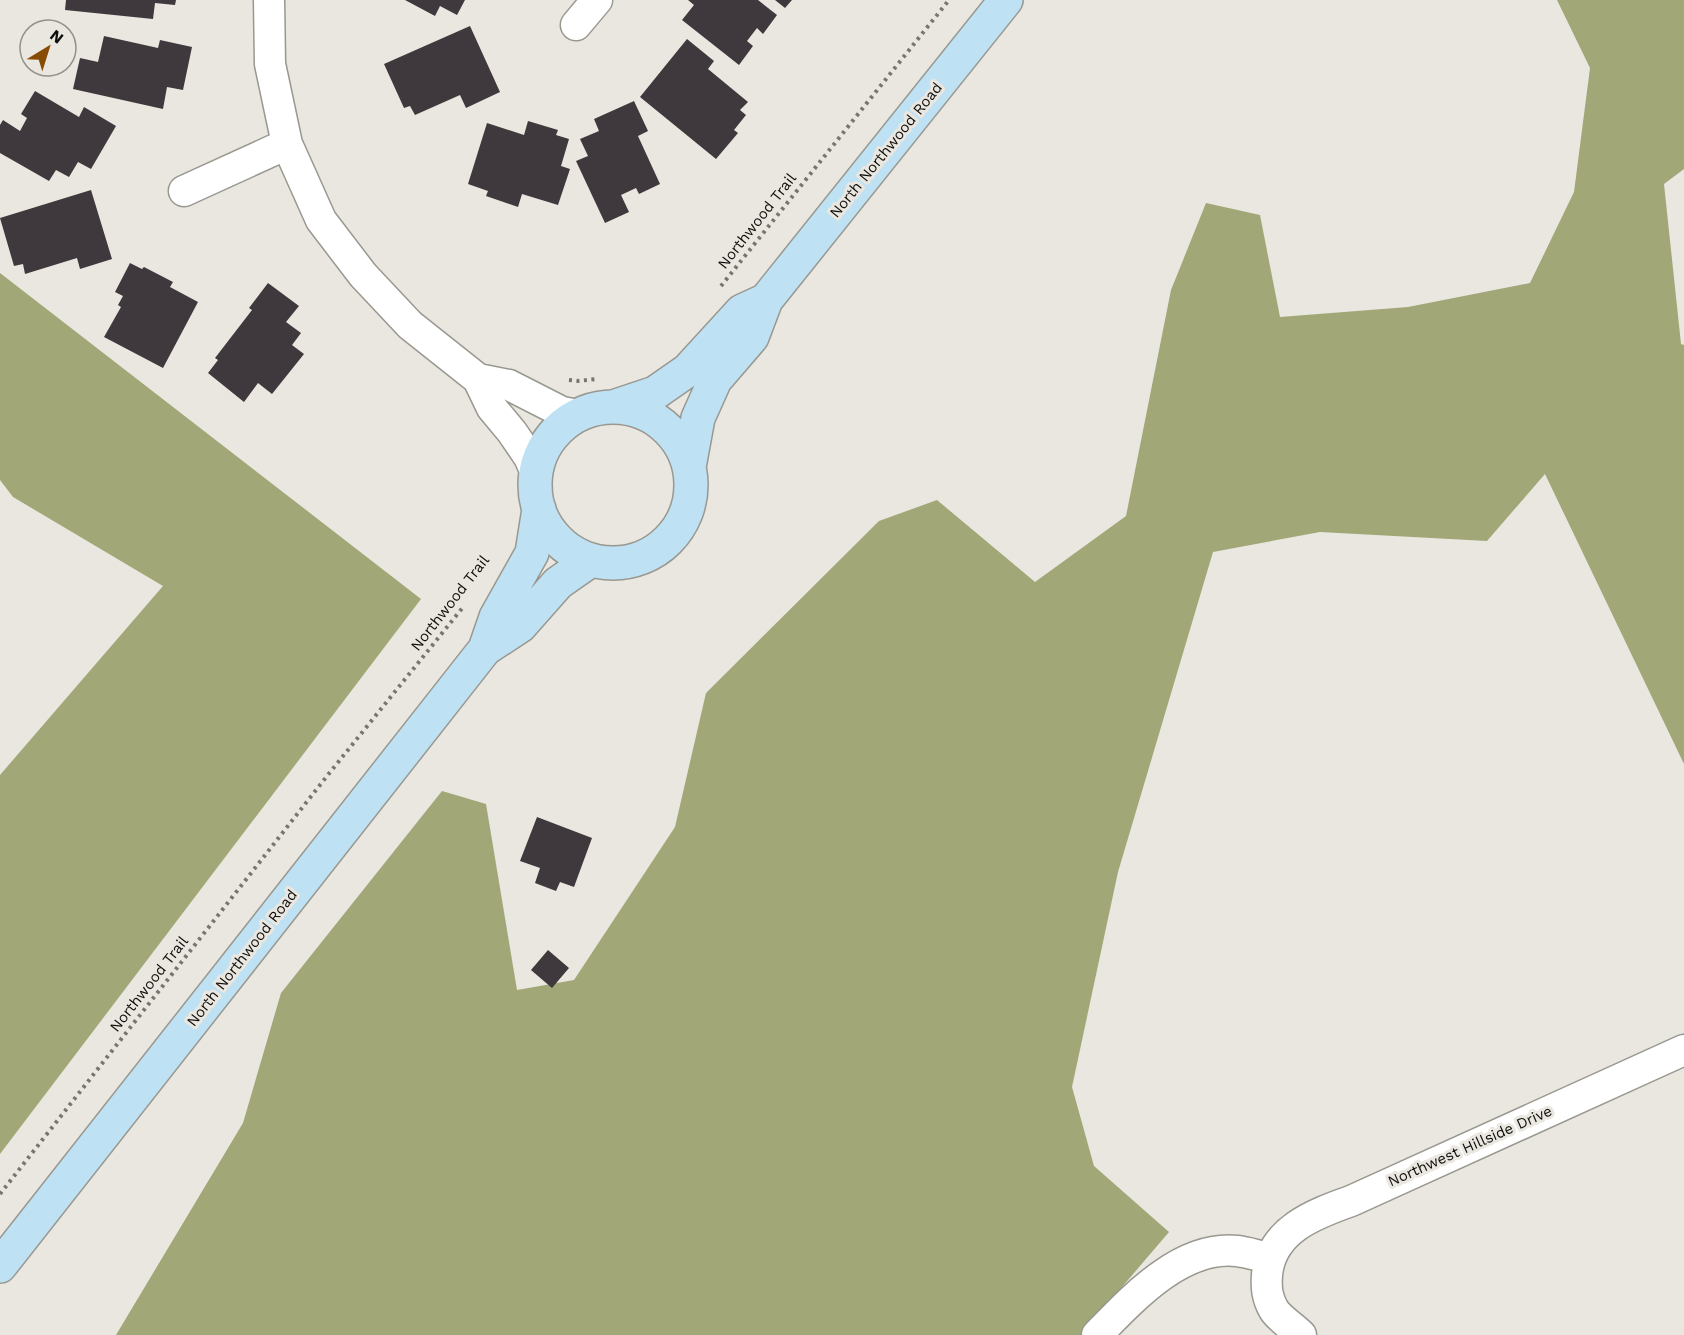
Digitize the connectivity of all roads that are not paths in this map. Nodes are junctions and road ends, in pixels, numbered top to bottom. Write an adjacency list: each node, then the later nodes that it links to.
1 (269, 0): 5 (street)
2 (597, 0): 4 (street)
3 (1006, 0): 7 (street, North Northwood Road)
4 (576, 25)
5 (287, 144): 6 (street); 8 (street)
6 (184, 191)
7 (766, 300): 9 (street, North Northwood Road); 11 (street, North Northwood Road)
8 (478, 379): 10 (street); 12 (street)
9 (608, 393): 10 (street); 11 (street)
10 (578, 415): 12 (street)
11 (689, 467): 14 (street)
12 (536, 473): 13 (street)
13 (539, 509): 14 (street); 15 (street, North Northwood Road)
14 (591, 560): 15 (street, North Northwood Road)
15 (484, 649): 18 (street, North Northwood Road)
16 (1684, 1050): 17 (street, Northwest Hillside Drive)
17 (1269, 1258): 19 (street); 20 (street)
18 (0, 1266)
19 (1097, 1335)
20 (1301, 1335)

